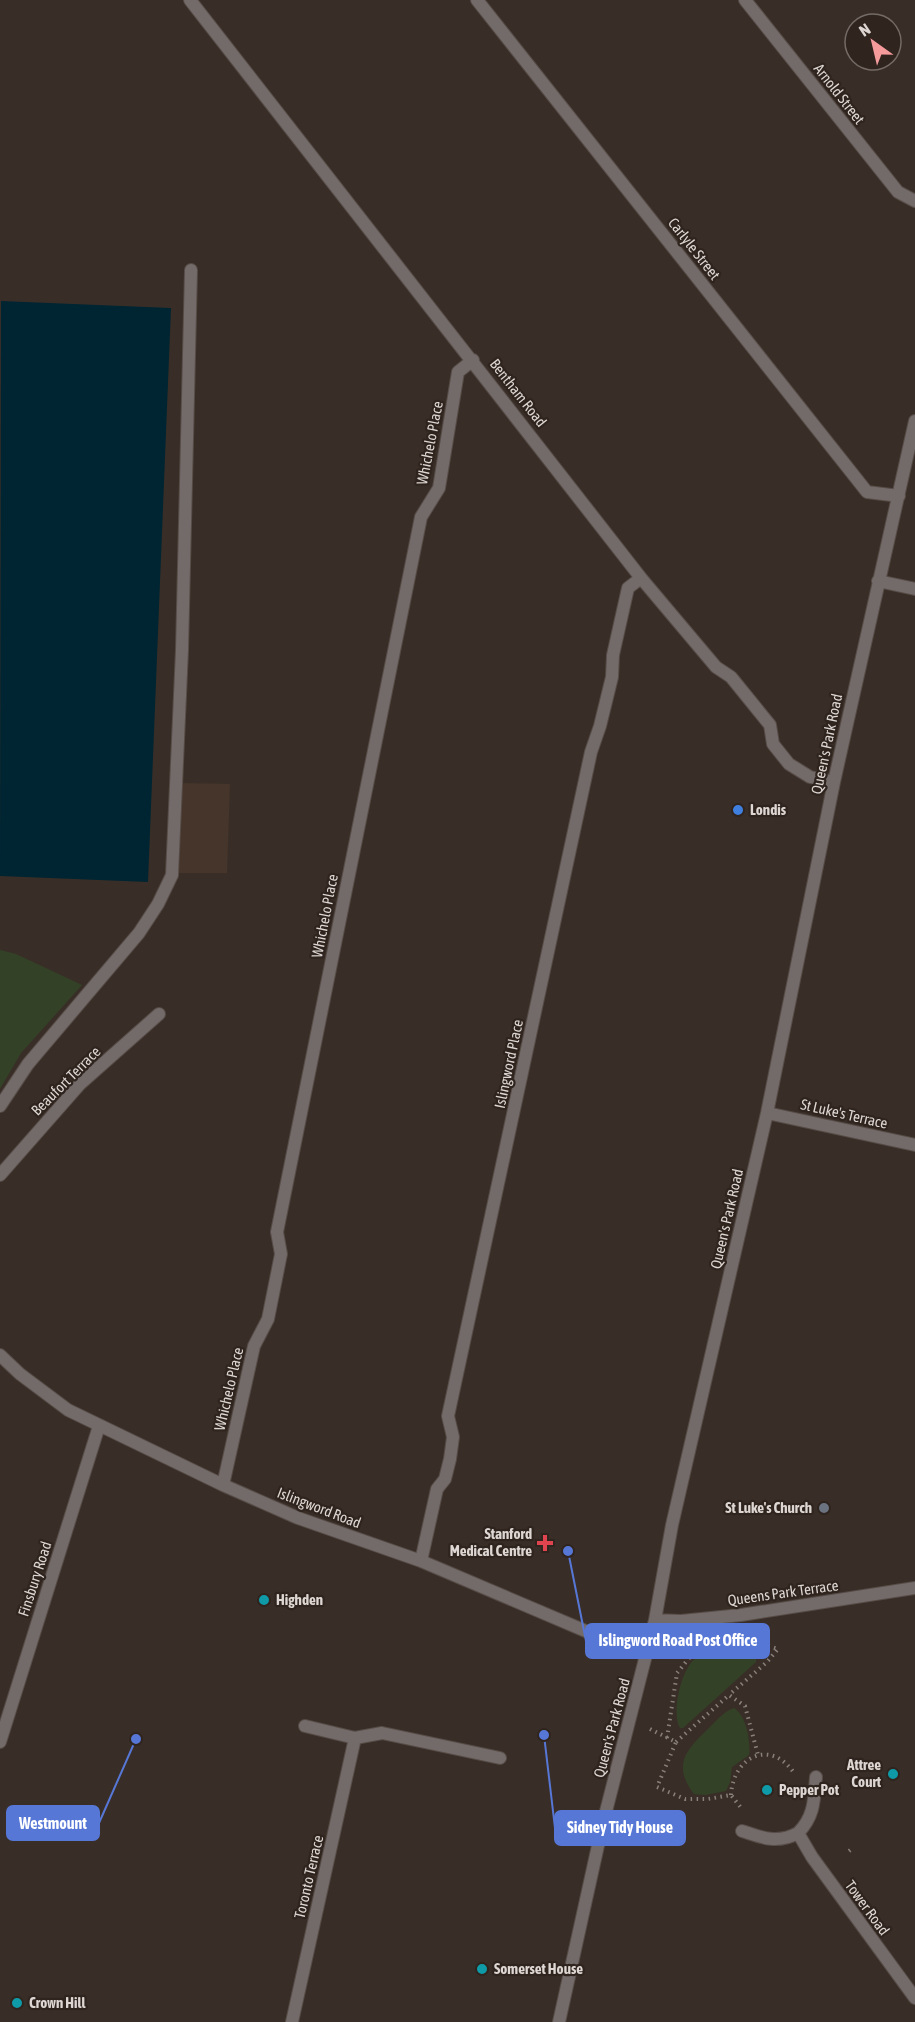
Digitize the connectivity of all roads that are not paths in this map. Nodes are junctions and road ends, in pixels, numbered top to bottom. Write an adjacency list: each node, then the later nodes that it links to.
1 (190, 0): 6 (street, Bentham Road)
2 (477, 0): 8 (street, Carlyle Street)
3 (745, 0): 4 (street, Arnold Street)
4 (915, 201)
5 (191, 270): 14 (street)
6 (473, 360): 9 (street, Bentham Road); 20 (street, Whichelo Place)
7 (915, 421): 8 (street, Queen's Park Road)
8 (899, 496): 10 (street, Queen's Park Road)
9 (641, 578): 12 (street, Bentham Road); 21 (street, Islingword Place)
10 (878, 581): 11 (street); 12 (street, Queen's Park Road)
11 (915, 590)
12 (834, 782): 15 (street, Queen's Park Road)
13 (159, 1014): 17 (street, Beaufort Terrace)
14 (0, 1106)
15 (767, 1113): 16 (street, St Luke's Terrace); 23 (street, Queen's Park Road)
16 (915, 1145)
17 (0, 1175)
18 (0, 1355): 19 (street, Islingword Road)
19 (99, 1426): 20 (street, Islingword Road); 27 (street, Finsbury Road)
20 (222, 1485): 21 (street, Islingword Road)
21 (421, 1561): 24 (street, Islingword Road)
22 (915, 1588): 23 (street, Queens Park Terrace)
23 (655, 1620): 24 (street, Queen's Park Road)
24 (648, 1648): 34 (street, Queen's Park Road)
25 (305, 1726): 26 (street)
26 (356, 1738): 28 (street); 33 (street, Toronto Terrace)
27 (0, 1742)
28 (500, 1758)
29 (816, 1777): 31 (street)
30 (742, 1831): 31 (street)
31 (798, 1833): 32 (street, Tower Road)
32 (915, 1998)
33 (292, 2022)
34 (559, 2022)

